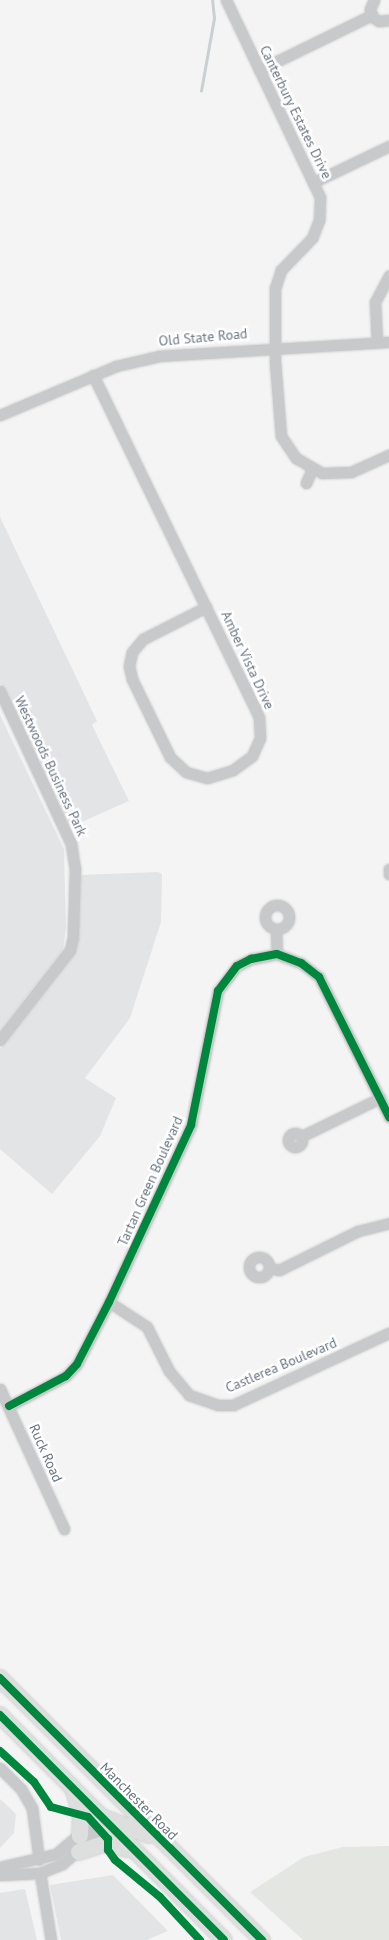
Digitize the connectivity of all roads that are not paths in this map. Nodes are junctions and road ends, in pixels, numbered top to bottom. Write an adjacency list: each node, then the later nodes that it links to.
1 (226, 0): 5 (street, Canterbury Estates Drive)
2 (374, 0): 3 (street)
3 (372, 15): 4 (street); 5 (street)
4 (389, 20)
5 (259, 70): 7 (street, Canterbury Estates Drive)
6 (389, 146): 7 (street)
7 (314, 182): 10 (street, Canterbury Estates Drive)
8 (389, 276): 9 (street)
9 (383, 342): 10 (street, Old State Road)
10 (274, 347): 11 (street, Old State Road); 14 (street, Canterbury Estates Drive)
11 (92, 375): 12 (street, Old State Road); 16 (street, Amber Vista Drive)
12 (0, 415)
13 (389, 455): 14 (street)
14 (312, 469): 15 (street)
15 (306, 483)
16 (206, 607): 16 (street, Amber Vista Drive)
17 (0, 691): 22 (street, Westwoods Business Park)
18 (389, 869): 19 (street)
19 (389, 874)
20 (276, 928): 21 (street)
21 (277, 954): 23 (street); 28 (street, Tartan Green Boulevard)
22 (0, 1040)
23 (380, 1098): 24 (street); 25 (street)
24 (389, 1116)
25 (302, 1136)
26 (389, 1223): 27 (street)
27 (269, 1268)
28 (109, 1302): 29 (street, Castlerea Boulevard); 31 (street, Tartan Green Boulevard)
29 (389, 1333)
30 (0, 1389): 31 (street, Ruck Road)
31 (9, 1406): 32 (street, Ruck Road)
32 (64, 1529)
33 (0, 1678): 37 (highway, Manchester Road)
34 (0, 1714): 36 (highway)
35 (0, 1768): 43 (street)
36 (73, 1788): 38 (highway); 39 (highway)
37 (109, 1788): 38 (highway); 40 (highway, Manchester Road)
38 (106, 1820): 39 (street); 40 (highway); 41 (highway); 42 (street)
39 (80, 1836): 43 (street)
40 (163, 1843): 49 (highway, Manchester Road)
41 (134, 1850): 42 (highway); 48 (highway)
42 (79, 1852): 45 (street)
43 (39, 1860): 44 (street)
44 (0, 1867)
45 (40, 1872): 46 (street); 47 (street)
46 (0, 1875)
47 (50, 1940)
48 (224, 1940)
49 (262, 1940)

